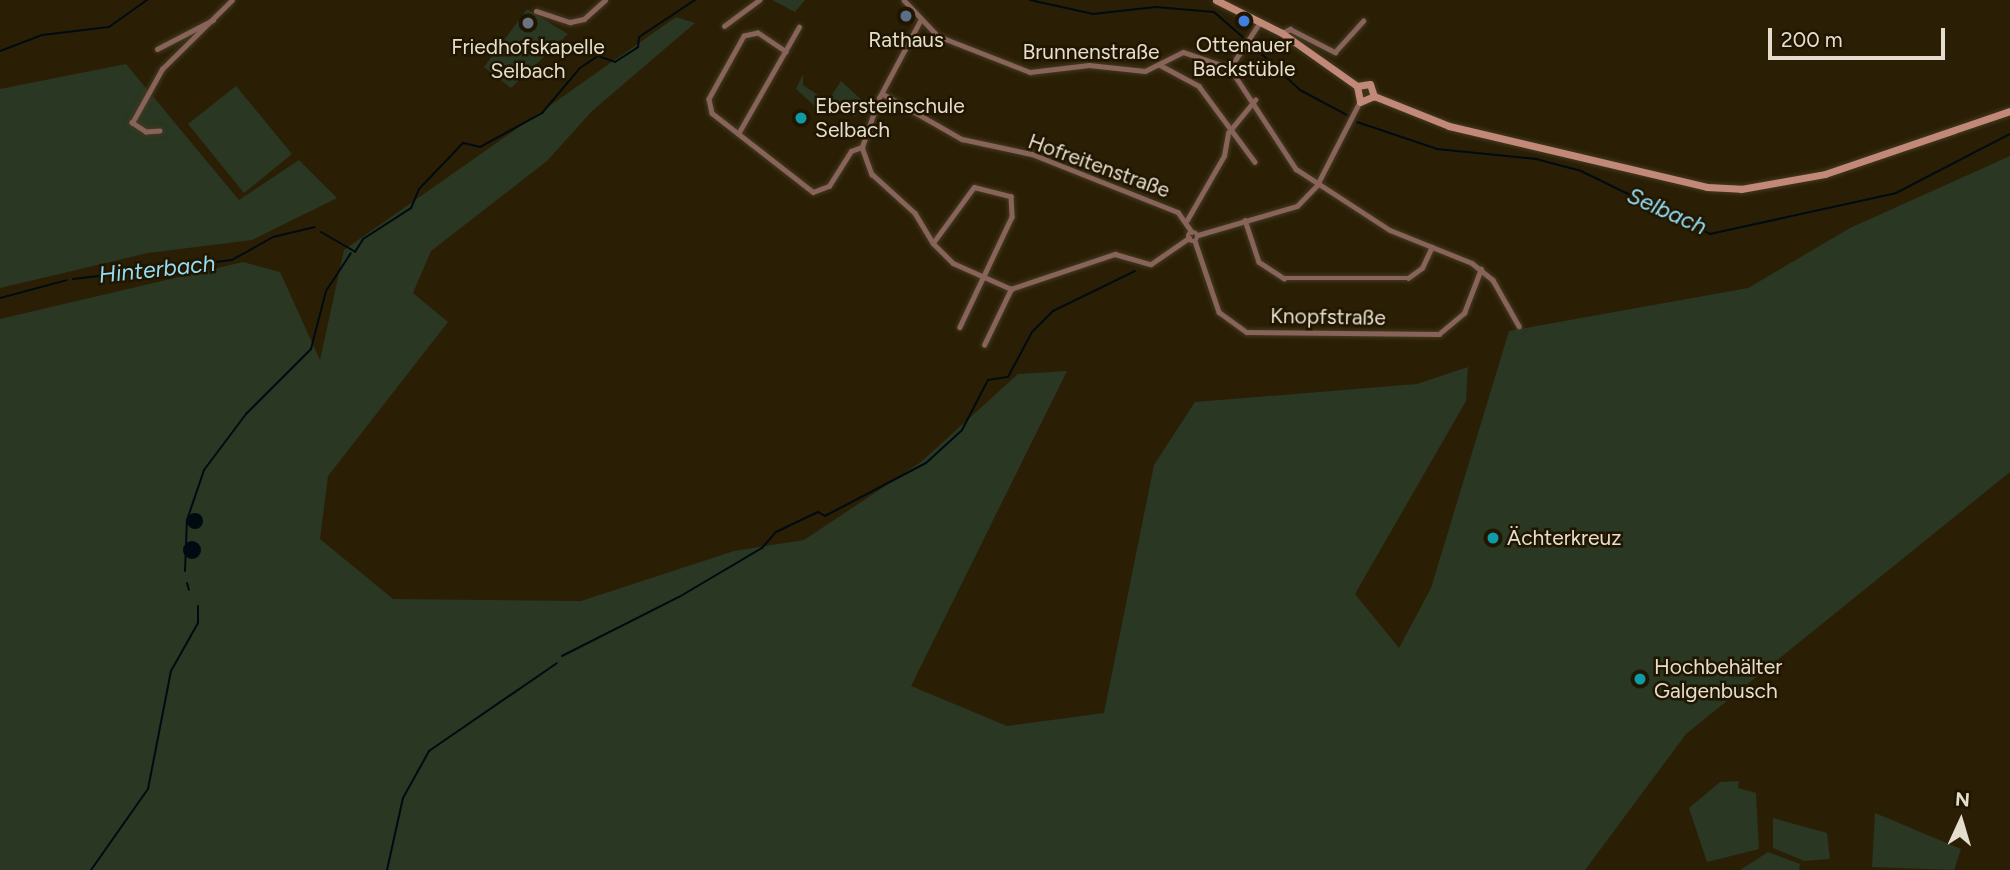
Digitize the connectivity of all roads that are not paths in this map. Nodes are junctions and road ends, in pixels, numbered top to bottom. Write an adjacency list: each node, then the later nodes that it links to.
1 (232, 0): 7 (street)
2 (605, 0): 6 (street)
3 (759, 0): 11 (street)
4 (905, 0): 8 (street, Brunnenstraße)
5 (1216, 0): 9 (main road)
6 (536, 11)
7 (220, 16): 14 (street); 24 (street)
8 (920, 21): 16 (street, Brunnenstraße); 19 (street)
9 (1260, 21): 13 (main road); 17 (street)
10 (1363, 21): 13 (street)
11 (724, 26)
12 (799, 27): 15 (street)
13 (1282, 33): 18 (main road)
14 (157, 49)
15 (786, 52): 26 (street); 26 (street)
16 (1159, 65): 17 (street); 25 (street, Brunnenstraße)
17 (1230, 68): 21 (street)
18 (1357, 86): 20 (main road); 22 (main road)
19 (883, 94): 27 (street); 30 (street, Hofreitenstraße)
20 (1374, 96): 22 (main road); 23 (main road)
21 (1255, 100): 25 (street, Hofreitenstraße); 29 (street)
22 (1360, 102): 29 (street)
23 (2010, 111)
24 (160, 131)
25 (1228, 133): 28 (street, Brunnenstraße); 30 (street, Hofreitenstraße)
26 (738, 134): 27 (street)
27 (862, 148): 35 (street)
28 (1255, 162)
29 (1317, 186): 31 (street); 36 (street)
30 (1187, 220): 32 (street, Hofreitenstraße)
31 (1245, 220): 34 (street); 36 (street)
32 (1192, 232): 33 (street); 34 (street)
33 (1189, 238): 34 (street); 39 (street)
34 (1197, 238): 37 (street, Knopfstraße)
35 (933, 243): 38 (street); 38 (street)
36 (1432, 247): 37 (street)
37 (1480, 269): 40 (street)
38 (984, 279): 39 (street); 41 (street)
39 (1011, 289): 42 (street)
40 (1520, 326)
41 (960, 327)
42 (984, 345)

